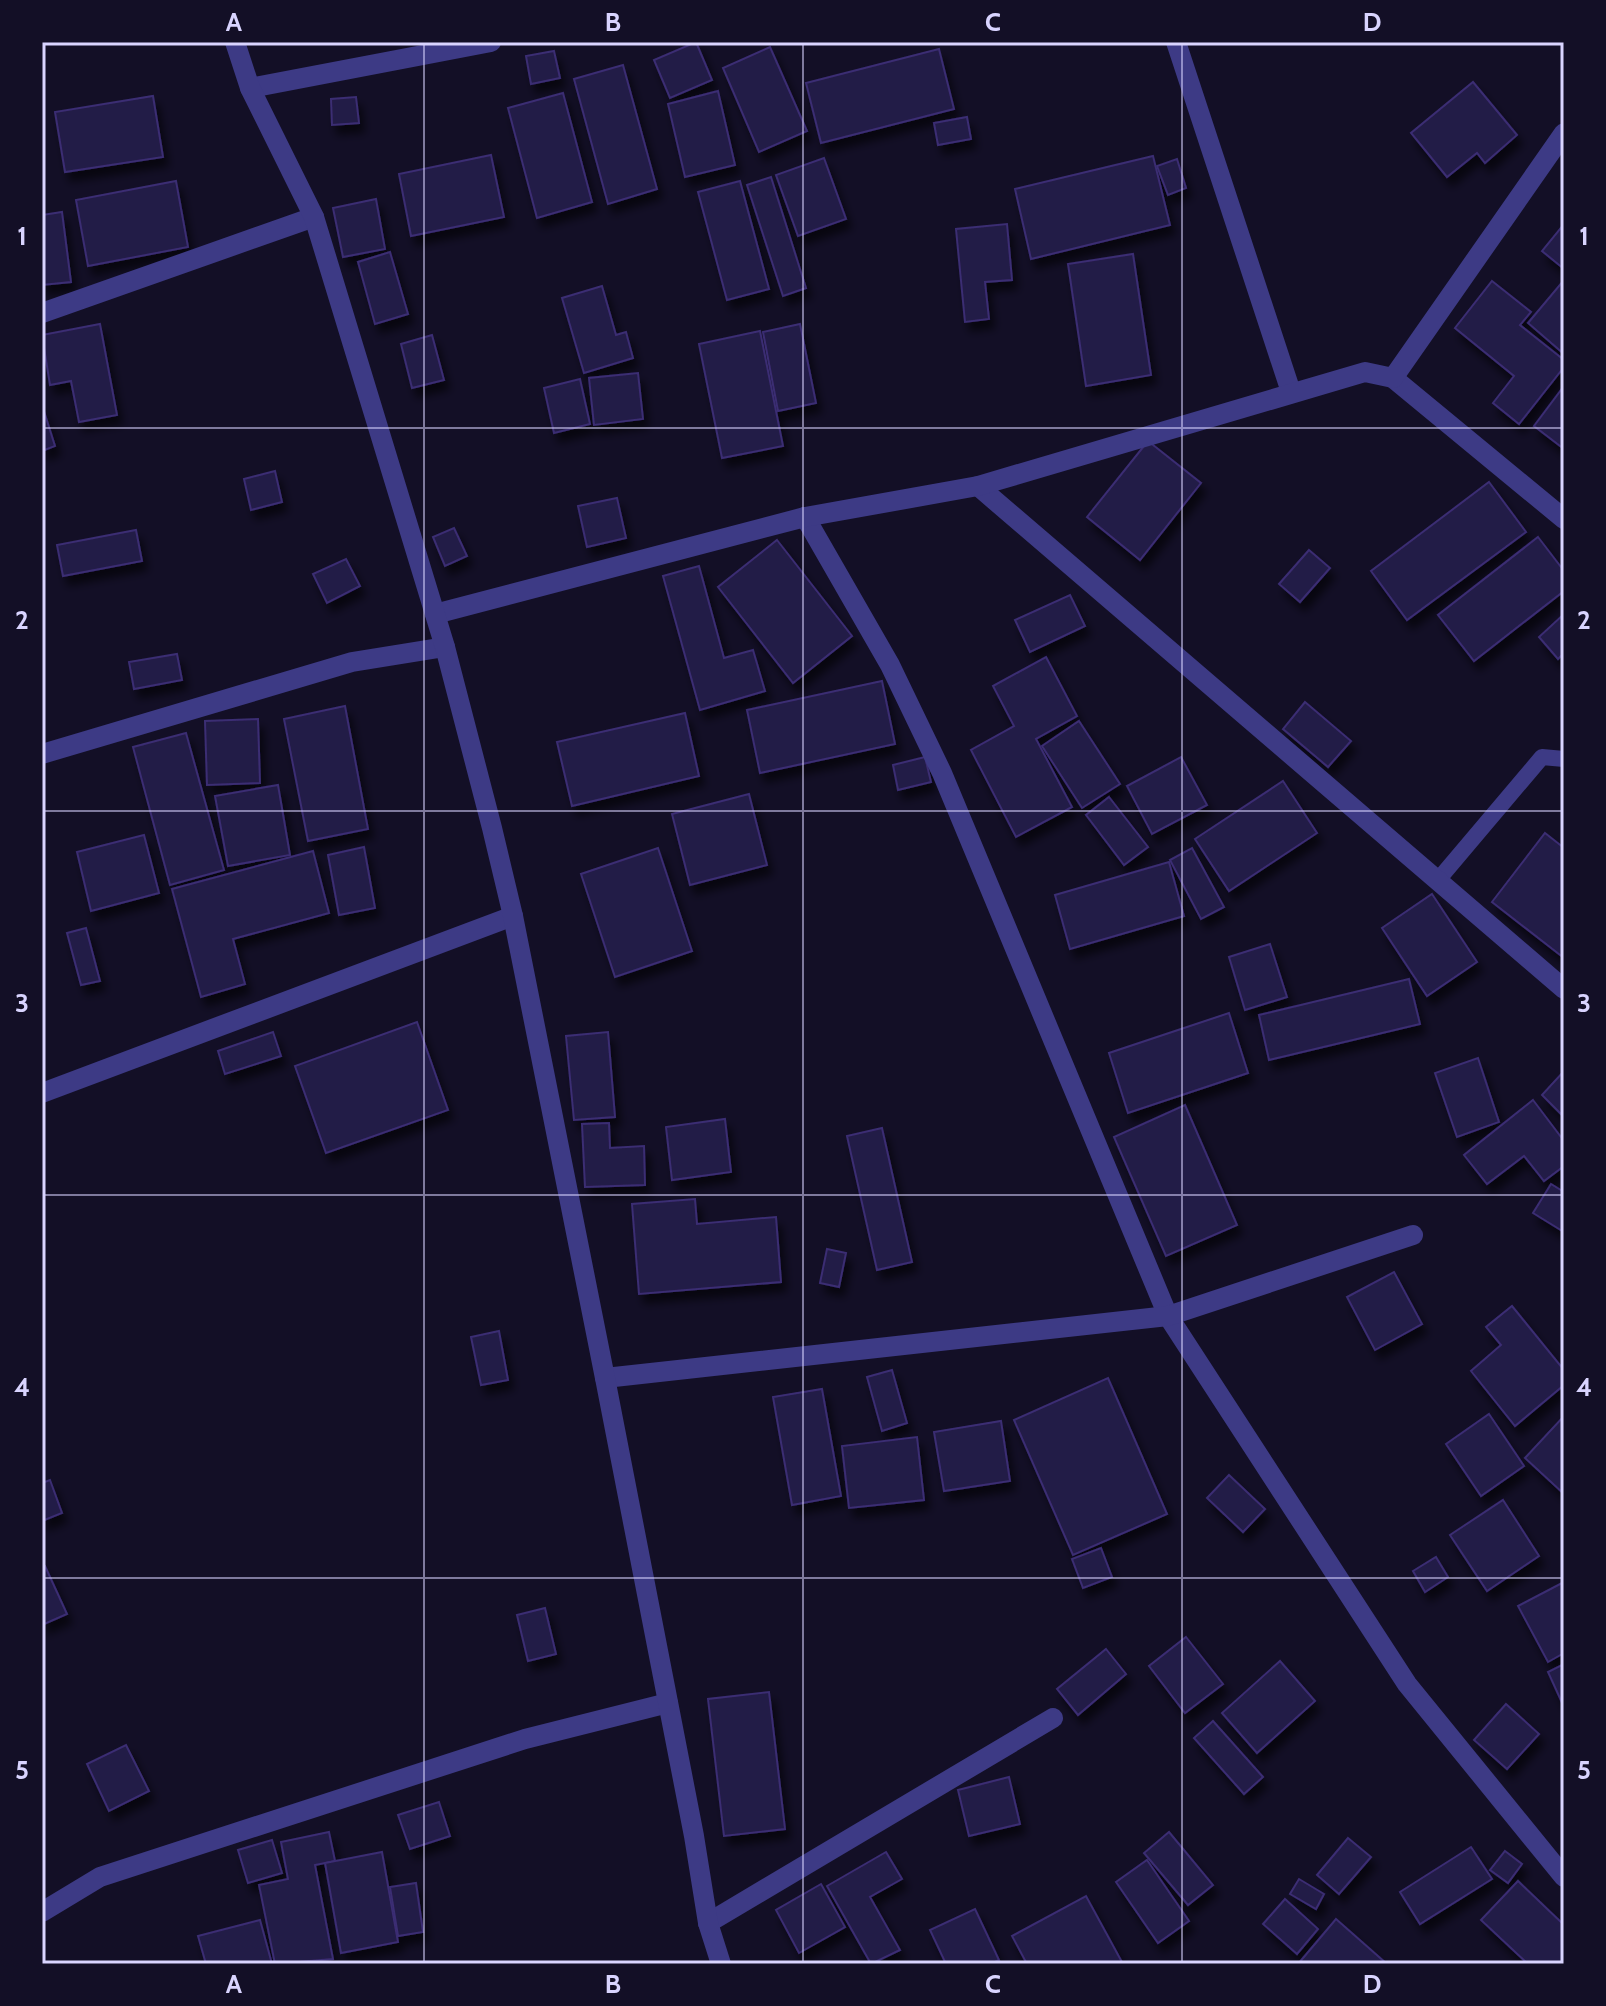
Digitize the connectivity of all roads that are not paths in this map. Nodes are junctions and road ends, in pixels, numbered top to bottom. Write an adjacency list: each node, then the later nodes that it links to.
1 (235, 42): 4 (street)
2 (491, 42): 4 (street)
3 (1176, 42): 9 (street)
4 (250, 88): 6 (street)
5 (1564, 133): 8 (street)
6 (314, 217): 7 (street); 13 (street)
7 (42, 313)
8 (1393, 378): 9 (street); 12 (street)
9 (1291, 392): 10 (street)
10 (978, 486): 11 (street); 17 (street)
11 (805, 517): 13 (street); 22 (street)
12 (1564, 519)
13 (435, 614): 14 (street)
14 (445, 647): 15 (street); 18 (street)
15 (42, 754)
16 (1564, 759): 17 (lane)
17 (1438, 880): 19 (street)
18 (513, 916): 20 (street); 23 (street)
19 (1564, 989)
20 (42, 1093)
21 (1413, 1235): 22 (street)
22 (1168, 1316): 23 (street); 26 (street)
23 (605, 1378): 24 (street)
24 (668, 1703): 27 (street); 28 (street)
25 (1053, 1718): 28 (street)
26 (1564, 1877)
27 (42, 1912)
28 (708, 1923): 29 (street)
29 (721, 1964)

